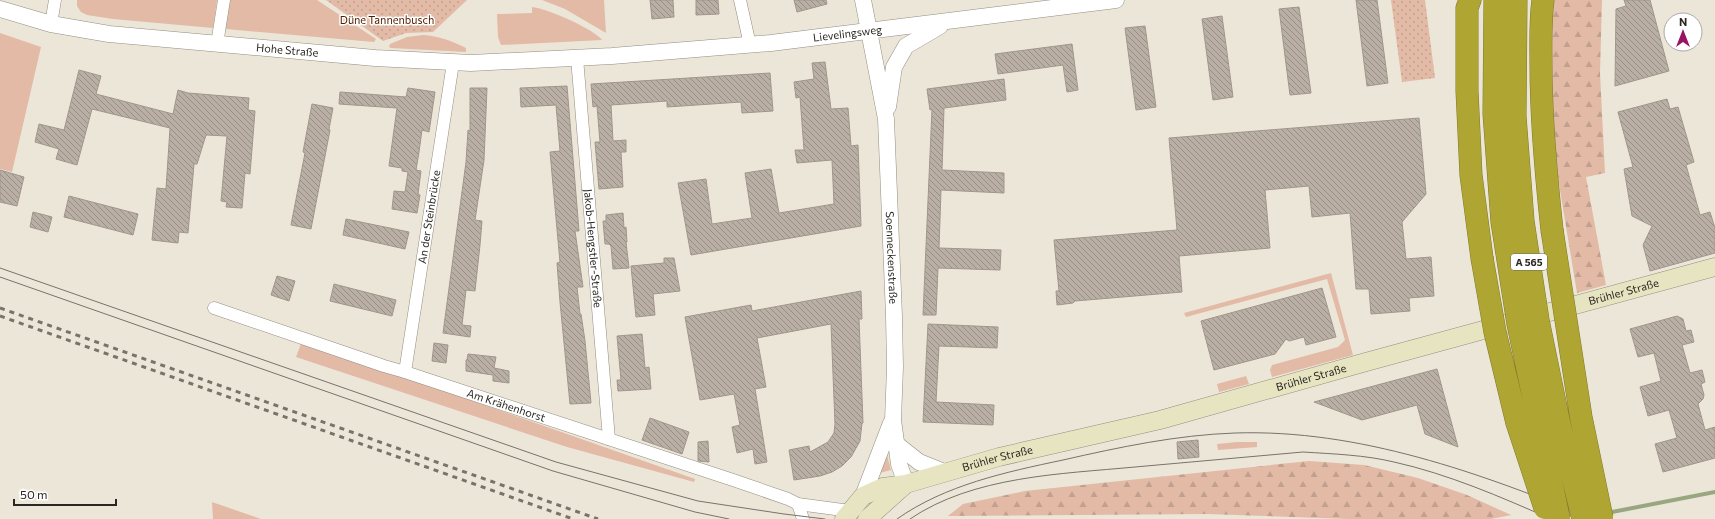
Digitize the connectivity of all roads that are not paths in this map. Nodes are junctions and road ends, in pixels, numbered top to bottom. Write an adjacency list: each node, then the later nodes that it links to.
1 (55, 0): 13 (street)
2 (224, 0): 15 (street)
3 (740, 0): 16 (street)
4 (863, 0): 14 (street, Soenneckenstraße)
5 (1116, 0): 8 (street, Lievelingsweg)
6 (1495, 0): 34 (highway, A 565, bridge)
7 (1516, 0): 35 (highway, A 565, bridge)
8 (1083, 2): 12 (street, Lievelingsweg)
9 (1467, 3): 33 (highway, bridge)
10 (1540, 6): 36 (highway, bridge)
11 (0, 9): 13 (street, Hohe Straße)
12 (950, 22): 14 (street, Lievelingsweg); 19 (street)
13 (51, 24): 15 (street, Hohe Straße)
14 (870, 32): 16 (street, Lievelingsweg); 19 (street, Soenneckenstraße)
15 (217, 44): 18 (street, Hohe Straße)
16 (750, 45): 17 (street, Lievelingsweg)
17 (577, 58): 18 (street, Hohe Straße); 24 (street, Jakob-Hengstler-Straße)
18 (453, 63): 22 (street, An der Steinbrücke)
19 (886, 119): 23 (street, Soenneckenstraße)
20 (1715, 267): 26 (main road, Brühler Straße)
21 (214, 308): 22 (street, Am Krähenhorst)
22 (405, 372): 24 (street, Am Krähenhorst)
23 (893, 420): 25 (street, Soenneckenstraße); 28 (street)
24 (609, 439): 29 (street, Am Krähenhorst)
25 (896, 443): 26 (street); 27 (street, Soenneckenstraße)
26 (944, 472): 27 (main road, Brühler Straße)
27 (906, 484): 28 (main road); 32 (main road)
28 (863, 496): 30 (main road)
29 (798, 504): 30 (street, Am Krähenhorst); 31 (street)
30 (847, 515)
31 (803, 519)
32 (867, 519)
33 (1548, 519)
34 (1559, 519)
35 (1583, 519)
36 (1602, 519)

